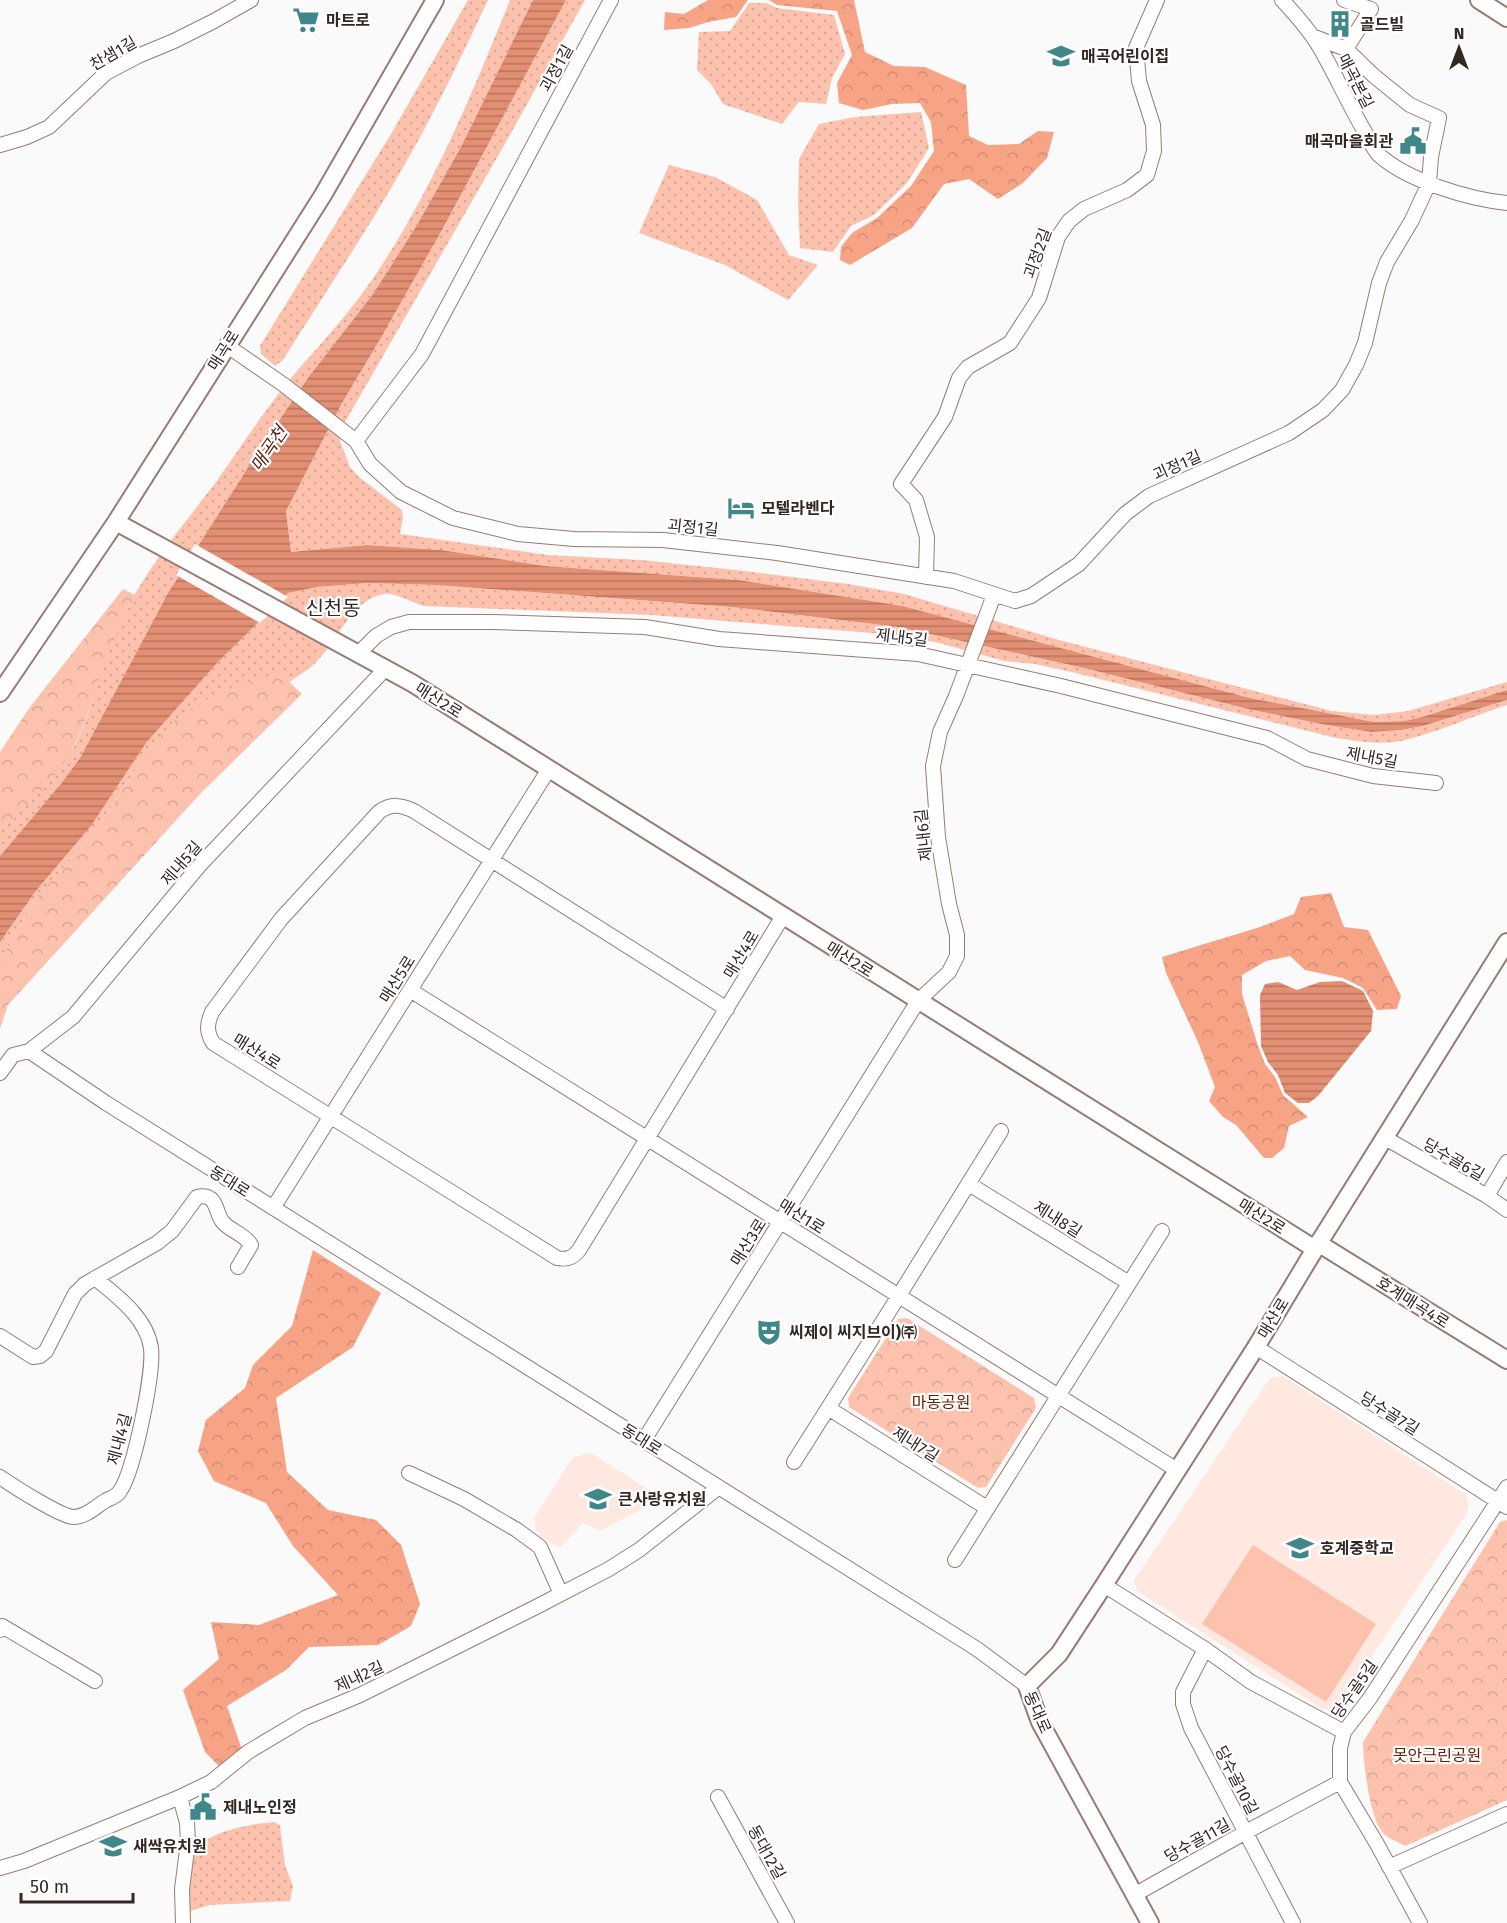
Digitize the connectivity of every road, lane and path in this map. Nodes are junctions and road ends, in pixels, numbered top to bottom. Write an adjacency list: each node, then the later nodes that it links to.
1 (251, 0): 11 (street, 찬샘1길)
2 (435, 0): 14 (street, 매곡로)
3 (611, 0): 15 (street, 괴정1길)
4 (1157, 0): 17 (street, 괴정2길)
5 (1282, 0): 9 (street, 매곡본길)
6 (1344, 0): 10 (street)
7 (1479, 0): 8 (street)
8 (1507, 18)
9 (1312, 36): 10 (street); 12 (street, 매곡본길)
10 (1346, 49): 12 (street, 괴정1길)
11 (0, 146)
12 (1429, 183): 13 (street, 매곡본길); 18 (street, 괴정1길)
13 (1507, 203)
14 (226, 345): 15 (street); 16 (street, 매곡로)
15 (356, 441): 17 (street, 괴정1길)
16 (116, 522): 19 (street, 매산2로); 22 (street, 매곡로)
17 (926, 577): 18 (street, 괴정1길)
18 (994, 595): 20 (street, 제내6길)
19 (352, 650): 20 (street, 제내5길); 21 (street, 매산2로)
20 (969, 660): 24 (street, 제내5길); 29 (street, 제내6길)
21 (386, 668): 23 (street, 매산2로); 31 (street, 제내5길)
22 (0, 693)
23 (549, 769): 25 (street, 매산5로); 26 (street, 매산2로)
24 (1436, 783)
25 (491, 860): 28 (street, 매산5로); 30 (street, 매산4로); 33 (street, 매산4로)
26 (783, 916): 29 (street, 매산2로); 30 (street, 매산4로)
27 (1507, 942): 35 (street, 매산로)
28 (410, 990): 33 (street, 매산5로); 36 (street, 매산1로)
29 (918, 1001): 42 (street, 매산3로); 44 (street, 매산2로)
30 (727, 1009): 36 (street, 매산4로)
31 (29, 1051): 32 (street, 제내5길); 40 (street, 동대로)
32 (0, 1073)
33 (331, 1116): 36 (street, 매산4로); 40 (street, 매산5로)
34 (1001, 1131): 38 (street)
35 (1385, 1138): 39 (street, 당수골6길); 44 (street, 매산로)
36 (648, 1139): 42 (street, 매산1로)
37 (1507, 1162): 39 (street)
38 (969, 1184): 47 (street, 제내8길); 48 (street)
39 (1487, 1196): 41 (street, 당수골6길)
40 (273, 1208): 54 (street, 동대로)
41 (1507, 1210)
42 (780, 1222): 48 (street, 매산1로); 54 (street, 매산3로)
43 (1162, 1231): 47 (street)
44 (1316, 1246): 50 (street, 매산로); 51 (street, 호계매곡4로)
45 (238, 1267): 46 (street)
46 (95, 1278): 49 (street); 58 (street, 제내4길)
47 (1129, 1283): 52 (street)
48 (899, 1296): 52 (street, 매산1로); 53 (street)
49 (0, 1336)
50 (1256, 1347): 56 (street, 매산로); 61 (street, 당수골7길)
51 (1507, 1360)
52 (1058, 1395): 56 (street, 매산1로); 62 (street)
53 (828, 1408): 55 (street); 62 (street, 제내7길)
54 (644, 1440): 59 (street, 동대로)
55 (794, 1462)
56 (1177, 1470): 64 (street, 매산로)
57 (409, 1473): 65 (street)
58 (0, 1477)
59 (719, 1487): 65 (street, 제내2길); 69 (street, 동대로)
60 (1507, 1487): 61 (street, 당수골5길)
61 (1502, 1504): 70 (street, 당수골5길)
62 (987, 1508): 63 (street)
63 (955, 1560)
64 (1104, 1585): 67 (street); 69 (street, 매산로)
65 (561, 1594): 72 (street, 제내2길)
66 (0, 1630): 68 (street)
67 (1205, 1649): 70 (street); 75 (street, 당수골10길)
68 (95, 1681)
69 (1027, 1686): 78 (street, 동대로)
70 (1344, 1732): 71 (street, 당수골5길)
71 (1340, 1782): 75 (street, 당수골11길); 76 (street)
72 (180, 1797): 77 (street, 제내2길); 79 (street)
73 (718, 1797): 80 (street, 동대12길)
74 (1507, 1814): 76 (street)
75 (1245, 1832): 78 (street, 당수골11길); 82 (street, 당수골10길)
76 (1389, 1866): 83 (street)
77 (0, 1868)
78 (1134, 1895): 81 (street, 동대로)
79 (183, 1923)
80 (787, 1923)
81 (1150, 1923)
82 (1293, 1923)
83 (1420, 1923)

